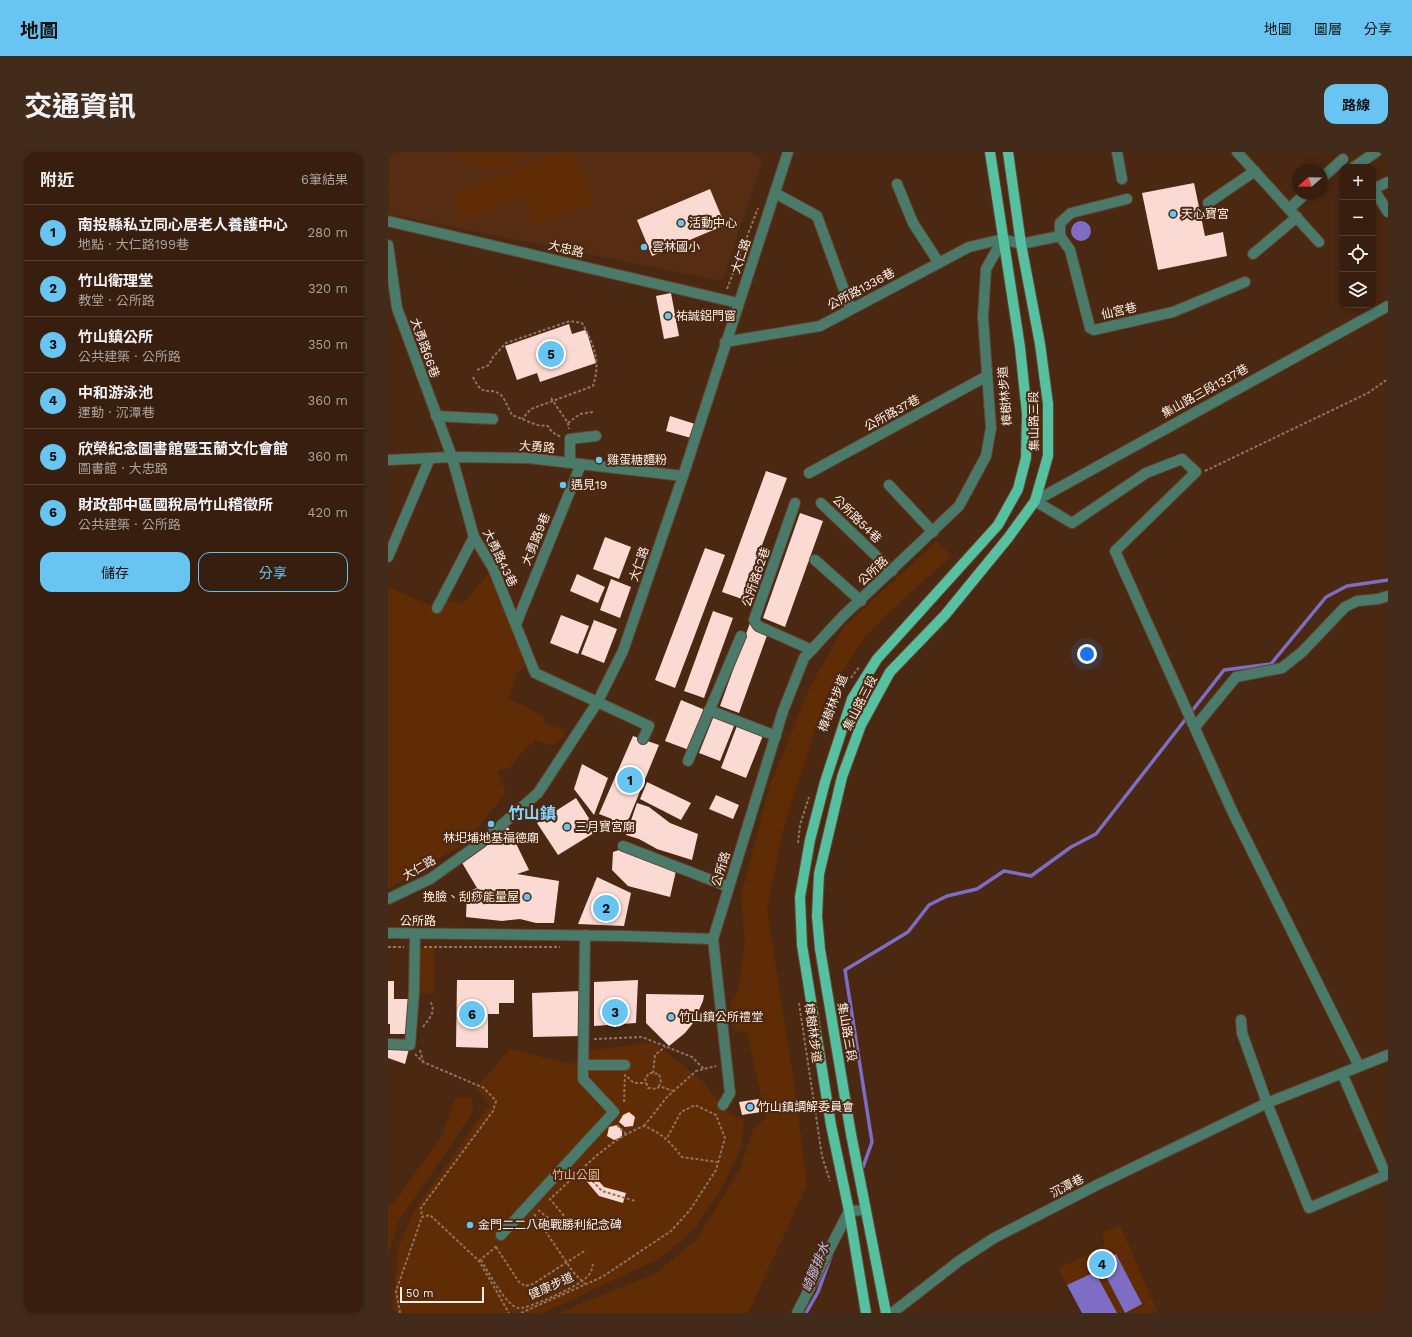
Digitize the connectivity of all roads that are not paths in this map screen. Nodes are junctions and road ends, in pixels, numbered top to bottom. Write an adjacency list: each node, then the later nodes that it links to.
1 (788, 152): 16 (street, 大仁路)
2 (990, 152): 26 (main road, 集山路三段)
3 (1008, 152): 28 (main road, 集山路三段)
4 (1117, 152): 12 (street)
5 (1237, 152): 11 (street)
6 (1376, 152): 9 (street)
7 (1339, 155): 8 (street); 10 (street)
8 (1348, 164)
9 (1358, 164)
10 (1328, 170)
11 (1255, 171): 20 (street); 21 (street)
12 (1122, 179)
13 (1388, 182): 15 (street)
14 (897, 184): 31 (street)
15 (1376, 188)
16 (775, 193): 33 (street, 大仁路); 35 (street)
17 (1376, 194): 22 (street)
18 (1127, 199): 25 (street)
19 (1299, 200): 21 (street)
20 (1208, 203)
21 (1289, 209): 23 (street)
22 (1388, 212)
23 (1297, 217): 27 (street); 30 (street)
24 (388, 220): 33 (street, 大忠路)
25 (1060, 236): 28 (street); 32 (street, 仙宮巷)
26 (1002, 239): 28 (street); 31 (street, 公所路1336巷); 37 (street, 公所路); 86 (main road, 集山路三段)
27 (1319, 242)
28 (1021, 244): 49 (main road, 集山路三段)
29 (388, 245): 38 (street, 大勇路66巷)
30 (1253, 254)
31 (939, 263): 35 (street, 公所路1336巷)
32 (1245, 282)
33 (738, 303): 36 (street, 大仁路)
34 (1388, 306): 49 (street, 集山路三段1337巷)
35 (851, 309): 36 (street, 公所路1336巷)
36 (725, 342): 47 (street, 大仁路)
37 (987, 376): 46 (street, 公所路37巷); 52 (street, 公所路)
38 (436, 416): 39 (street); 41 (street, 大勇路66巷)
39 (493, 419)
40 (596, 436): 44 (street)
41 (452, 457): 42 (street, 大勇路); 44 (street, 大勇路); 53 (street, 大勇路43巷)
42 (430, 458): 43 (street, 大勇路); 54 (street)
43 (388, 460)
44 (570, 462): 45 (street, 大勇路)
45 (581, 464): 47 (street, 大勇路); 60 (street, 大勇路9巷)
46 (810, 473)
47 (683, 476): 63 (street, 大仁路)
48 (889, 485): 52 (street)
49 (1034, 501): 65 (street); 85 (main road, 集山路三段)
50 (795, 503): 62 (street, 公所路62巷)
51 (821, 503): 56 (street, 公所路54巷)
52 (933, 532): 56 (street, 公所路)
53 (474, 537): 59 (street); 60 (street, 大勇路43巷)
54 (388, 557)
55 (815, 560): 58 (street)
56 (892, 571): 58 (street, 公所路)
57 (1388, 596): 65 (street)
58 (861, 601): 62 (street, 公所路)
59 (437, 608)
60 (516, 624): 63 (street, 大勇路43巷)
61 (741, 636): 64 (street)
62 (812, 650): 66 (street, 公所路)
63 (596, 703): 67 (street, 大勇路43巷); 71 (street, 大仁路)
64 (710, 710): 66 (street); 68 (street)
65 (1193, 725): 81 (street)
66 (776, 736): 70 (street, 公所路)
67 (644, 739)
68 (688, 761)
69 (623, 846): 70 (street)
70 (729, 887): 75 (street, 公所路)
71 (388, 899)
72 (388, 933): 73 (street, 公所路)
73 (415, 934): 74 (street, 公所路); 77 (street)
74 (585, 935): 75 (street, 公所路); 79 (street)
75 (713, 939): 84 (street, 公所路)
76 (1241, 1020): 83 (street)
77 (388, 1044)
78 (1388, 1055): 81 (street, 沉潭巷)
79 (583, 1065): 80 (street); 87 (street)
80 (625, 1065)
81 (1359, 1066): 82 (street, 沉潭巷)
82 (1342, 1073): 83 (street, 沉潭巷); 83 (street)
83 (1267, 1103): 91 (street, 沉潭巷)
84 (723, 1105)
85 (866, 1210): 86 (street); 90 (main road, 集山路三段)
86 (849, 1212): 88 (street); 89 (main road, 集山路三段)
87 (501, 1239)
88 (797, 1313)
89 (866, 1313)
90 (886, 1313)
91 (892, 1313)

